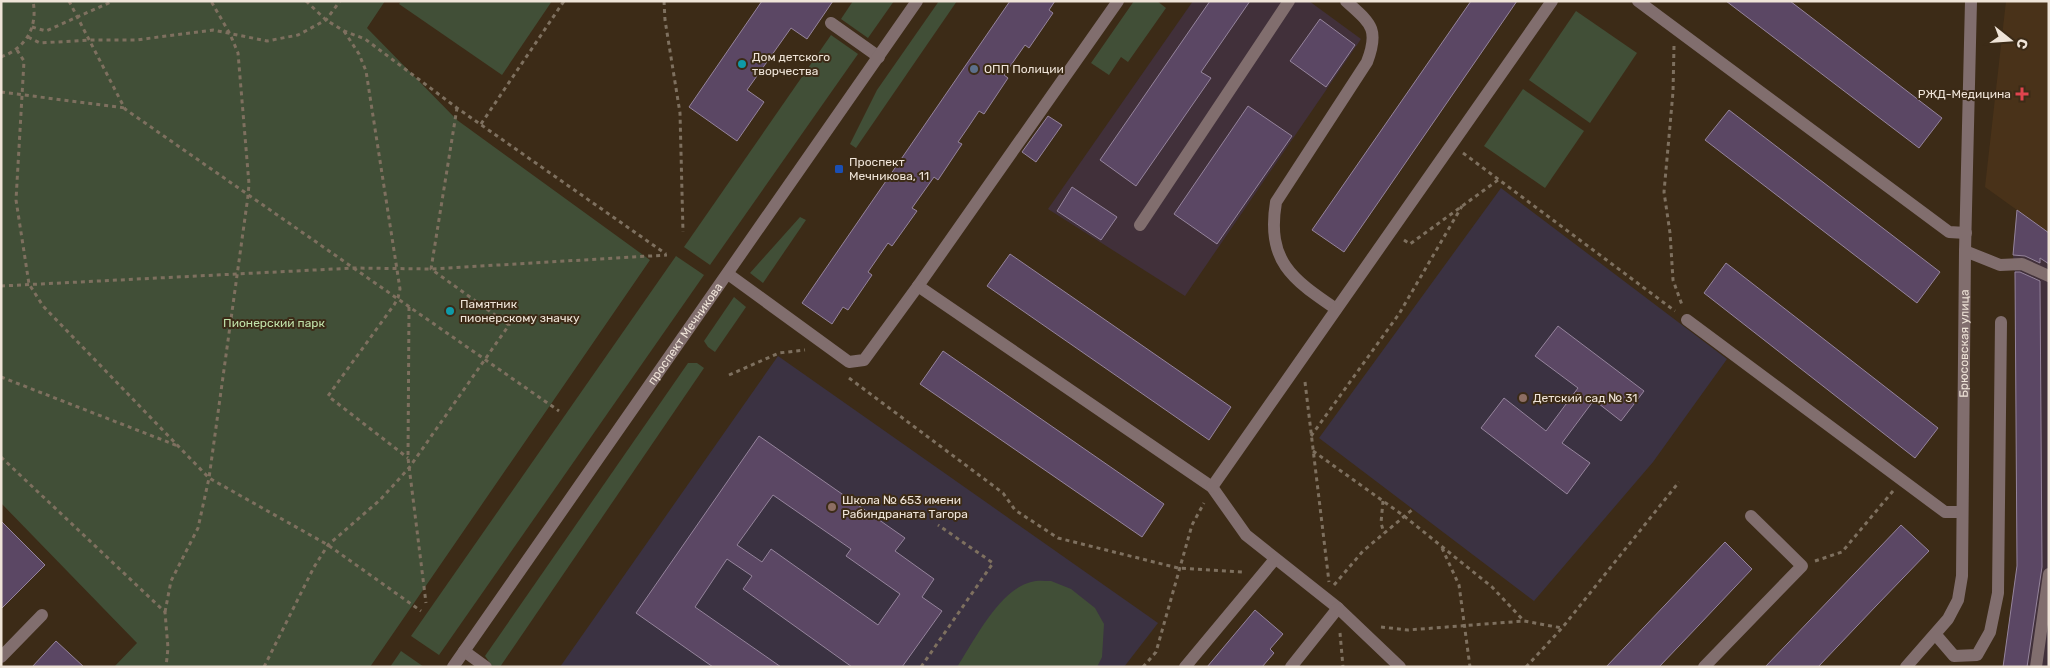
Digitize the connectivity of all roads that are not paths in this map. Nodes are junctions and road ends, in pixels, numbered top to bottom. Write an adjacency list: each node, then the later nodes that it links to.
1 (917, 1): 9 (street, проспект Мечникова)
2 (1118, 1): 15 (street)
3 (1290, 1): 10 (street)
4 (1346, 1): 16 (street)
5 (1552, 1): 16 (street)
6 (1638, 1): 11 (street)
7 (1971, 1): 11 (street, Брюсовская улица)
8 (831, 23): 9 (street)
9 (879, 57): 13 (street, проспект Мечникова)
10 (1140, 226)
11 (1966, 233): 12 (street, Брюсовская улица)
12 (1965, 251): 14 (street); 20 (street, Брюсовская улица)
13 (728, 274): 15 (street); 28 (street, проспект Мечникова)
14 (2049, 276)
15 (918, 286): 19 (street)
16 (1336, 309): 19 (street)
17 (1687, 320): 20 (street)
18 (2001, 322): 27 (street)
19 (1212, 487): 22 (street)
20 (1962, 512): 27 (street, Брюсовская улица)
21 (1751, 516): 35 (street)
22 (1276, 559): 25 (street); 32 (street)
23 (2049, 574): 24 (street)
24 (2047, 605): 37 (street)
25 (1338, 608): 33 (street); 34 (street)
26 (42, 615): 29 (street)
27 (1936, 635): 36 (street, Брюсовская улица)
28 (464, 651): 30 (street, проспект Мечникова); 31 (street)
29 (1, 657)
30 (453, 667)
31 (486, 667)
32 (1185, 667)
33 (1291, 667)
34 (1400, 667)
35 (1704, 667)
36 (1906, 667)
37 (2036, 667)

